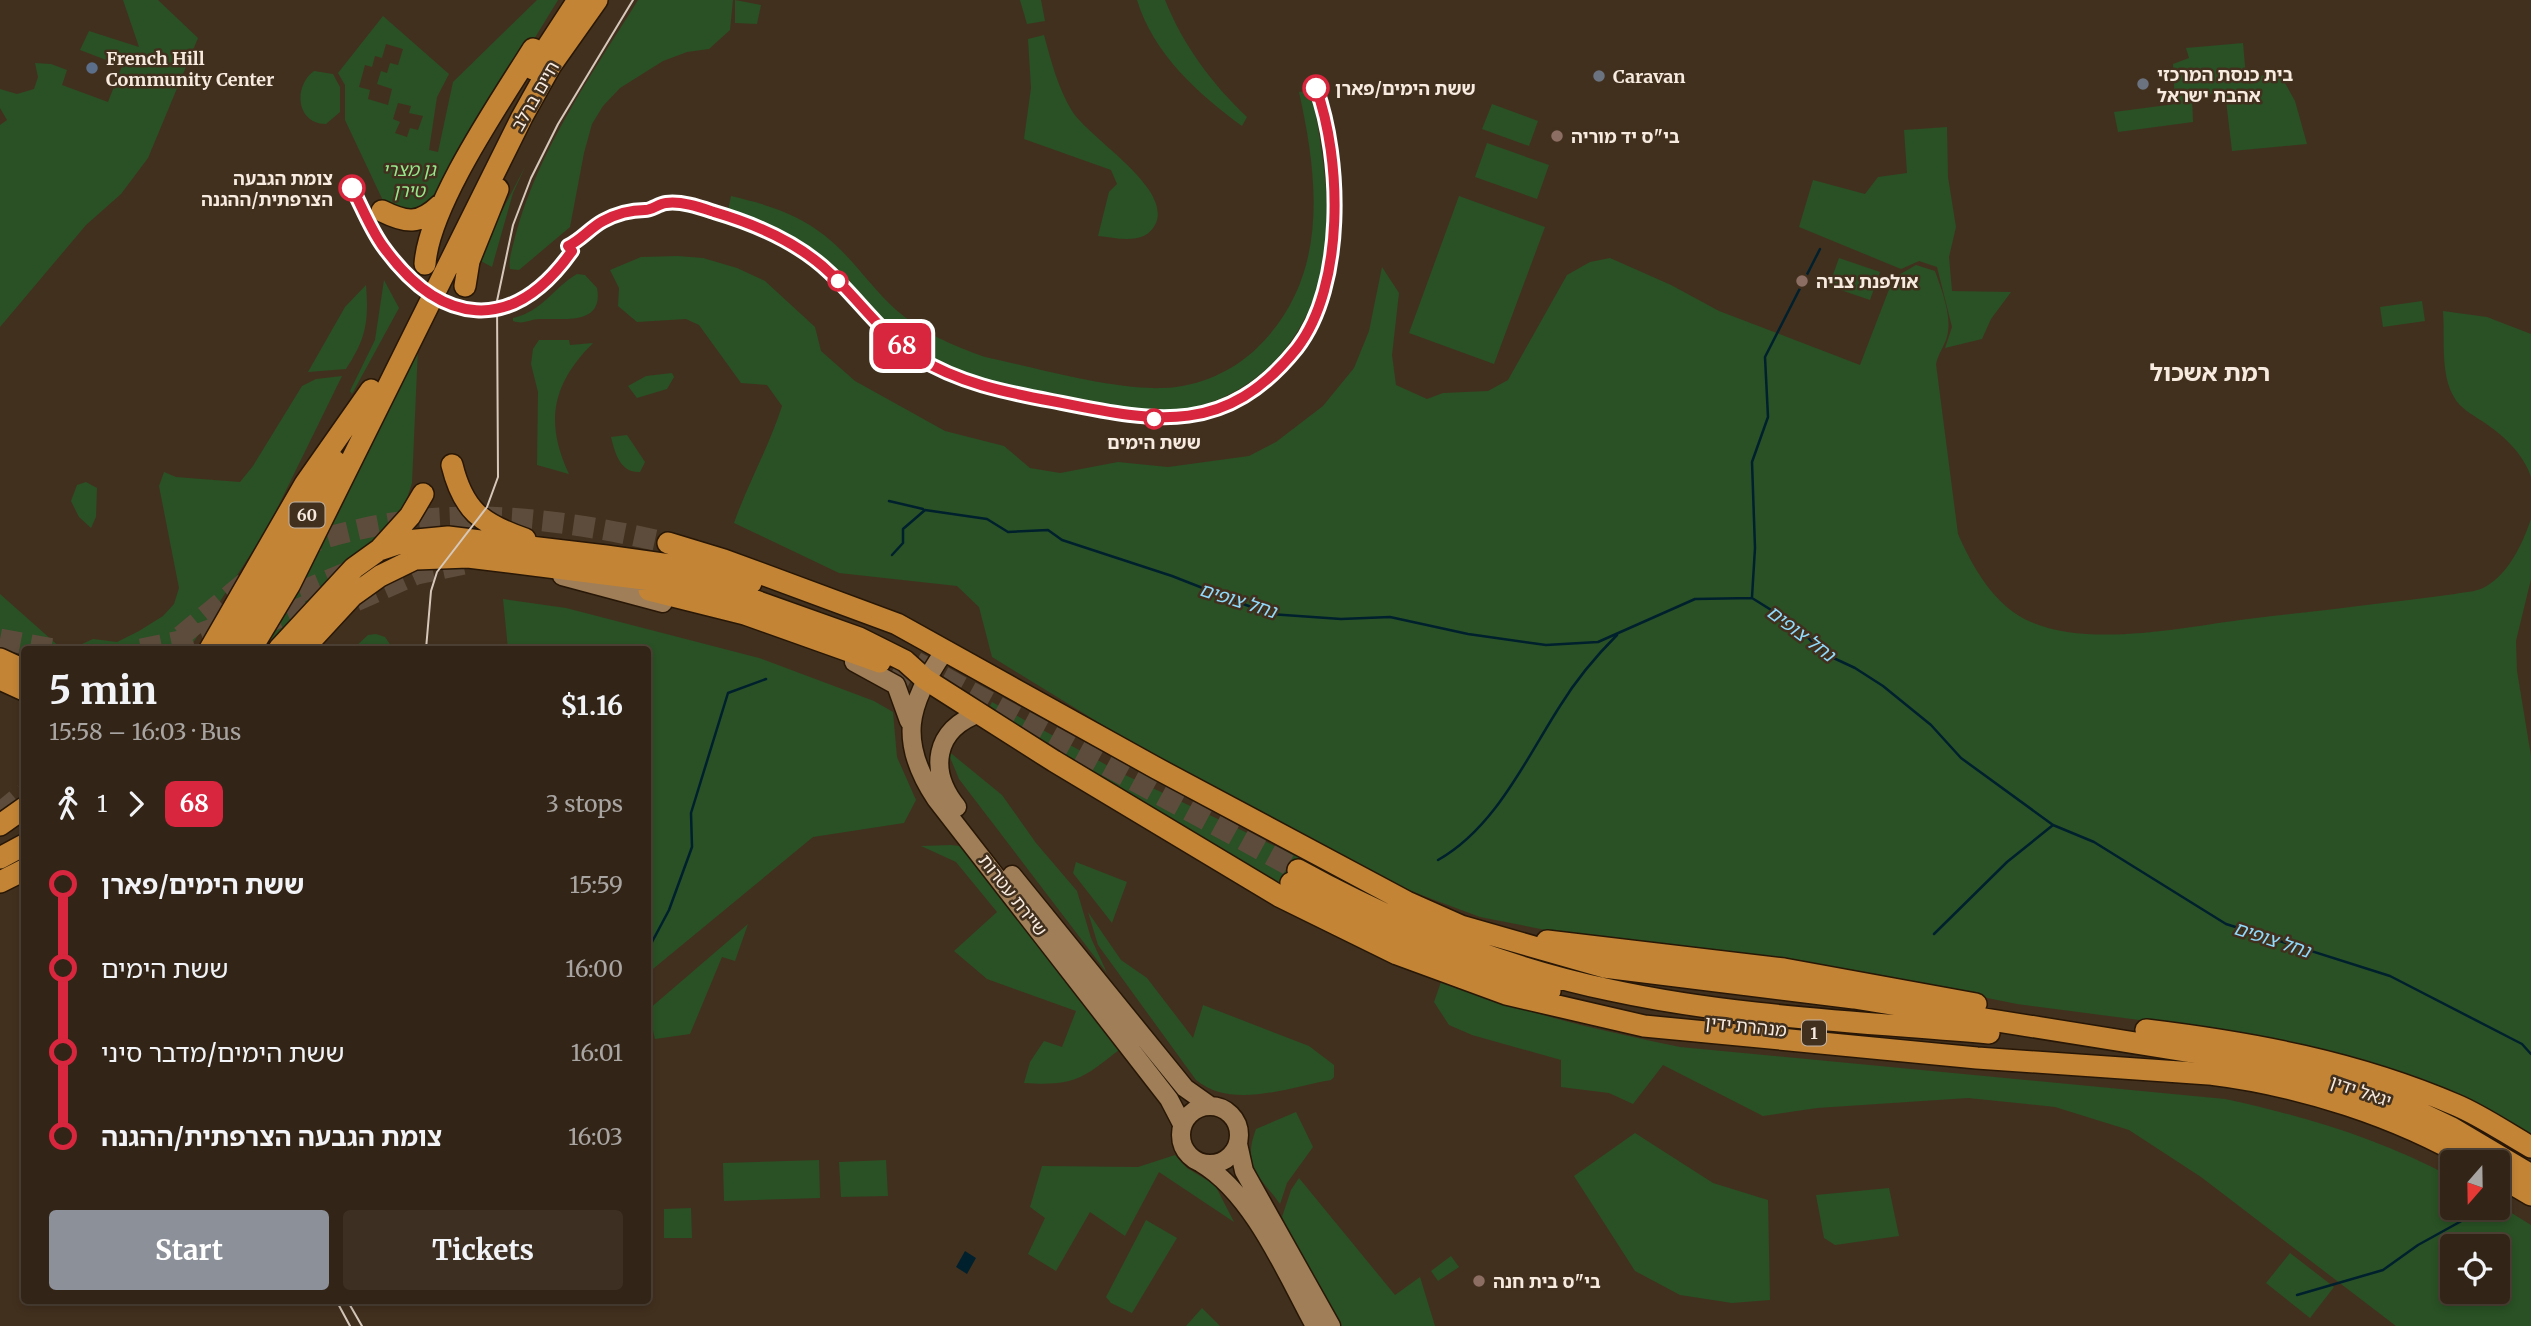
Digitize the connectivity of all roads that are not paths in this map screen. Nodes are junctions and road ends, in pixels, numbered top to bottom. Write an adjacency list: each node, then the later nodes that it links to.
1 (567, 0): 6 (highway)
2 (578, 0): 5 (highway, חיים ברלב / 60)
3 (597, 0): 5 (highway, חיים ברלב / 60)
4 (610, 0): 9 (highway)
5 (475, 194): 10 (highway, 60)
6 (444, 201): 7 (highway); 8 (highway)
7 (382, 211)
8 (425, 264)
9 (465, 286)
10 (378, 385): 20 (highway); 21 (highway, 60); 22 (highway, 60)
11 (452, 465): 16 (highway)
12 (423, 494): 15 (highway)
13 (448, 537): 15 (highway); 16 (highway); 17 (highway)
14 (668, 543): 25 (highway)
15 (379, 550): 23 (highway)
16 (570, 552): 25 (highway)
17 (416, 559): 18 (highway); 24 (highway)
18 (504, 561): 29 (highway); 32 (main road)
19 (649, 590): 29 (highway)
20 (212, 646)
21 (235, 646)
22 (253, 646)
23 (282, 646)
24 (306, 646)
25 (944, 652): 29 (main road, שיירת עטרות); 41 (highway)
26 (0, 659): 27 (highway)
27 (21, 669)
28 (0, 679): 30 (highway)
29 (925, 679): 31 (highway); 32 (main road, שיירת עטרות)
30 (21, 689)
31 (980, 713): 43 (highway); 44 (main road, שיירת עטרות)
32 (911, 732): 45 (main road, שיירת עטרות)
33 (21, 810): 34 (highway)
34 (0, 825)
35 (21, 826): 36 (highway)
36 (0, 838)
37 (21, 847): 38 (highway)
38 (0, 858)
39 (21, 872): 40 (highway)
40 (0, 882)
41 (1407, 902): 42 (highway); 47 (highway)
42 (2176, 1049): 43 (highway, מנהרת ידין / 1); 50 (highway, יגאל ידין / 1)
43 (2223, 1075): 48 (highway, יגאל ידין / 1)
44 (1209, 1105): 45 (main road); 46 (main road)
45 (1182, 1124): 49 (main road)
46 (1238, 1143): 49 (main road); 54 (main road)
47 (2531, 1147)
48 (2448, 1150)
49 (1201, 1163): 53 (main road)
50 (2531, 1174)
51 (2510, 1183): 52 (highway)
52 (2531, 1195)
53 (1315, 1326)
54 (1331, 1326)

